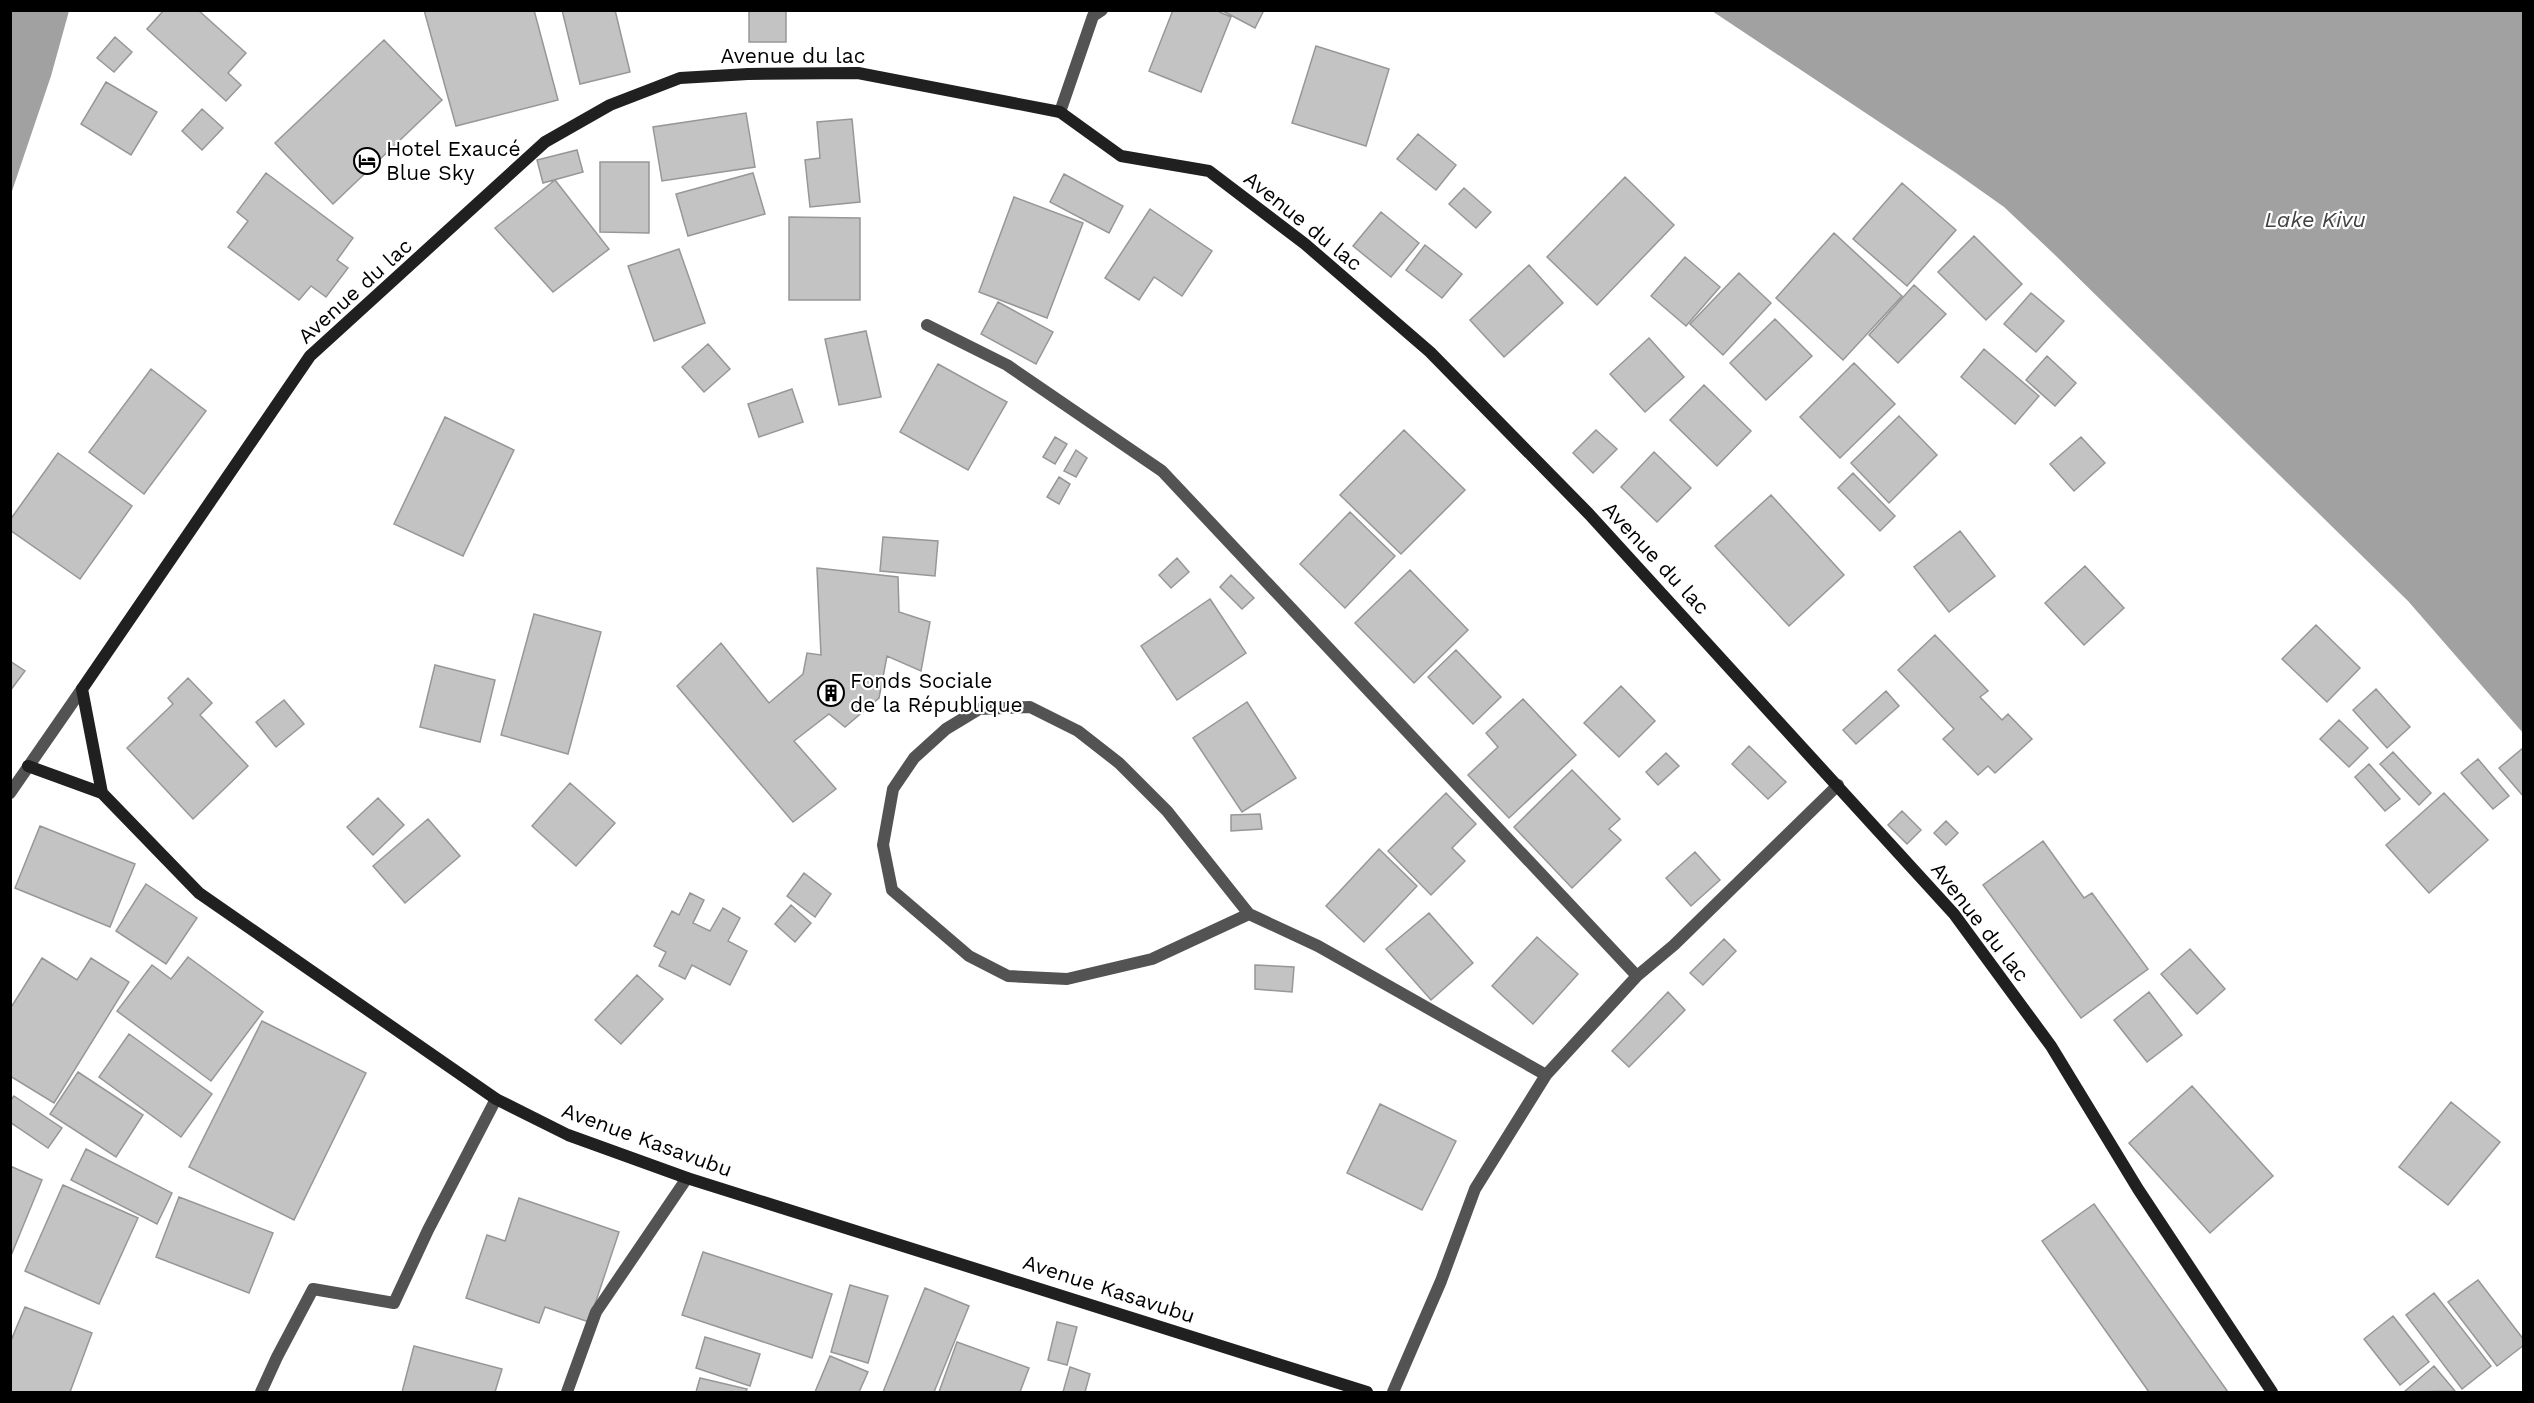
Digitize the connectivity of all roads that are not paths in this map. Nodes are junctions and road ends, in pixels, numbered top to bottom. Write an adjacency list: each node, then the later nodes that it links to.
1 (1102, 10): 2 (street)
2 (1060, 112): 4 (street, Avenue du lac); 6 (street, Avenue du lac)
3 (927, 325): 10 (street)
4 (82, 689): 5 (street); 8 (street)
5 (28, 766): 7 (street); 8 (street)
6 (1838, 785): 10 (street); 18 (street, Avenue du lac)
7 (10, 793)
8 (102, 793): 12 (street, Avenue Kasavubu)
9 (1249, 914): 9 (street); 11 (street)
10 (1637, 976): 11 (street)
11 (1546, 1075): 17 (street)
12 (496, 1099): 13 (street, Avenue Kasavubu); 14 (street)
13 (687, 1178): 15 (street); 16 (street, Avenue Kasavubu)
14 (261, 1392)
15 (567, 1392)
16 (1367, 1392)
17 (1393, 1392)
18 (2272, 1392)

